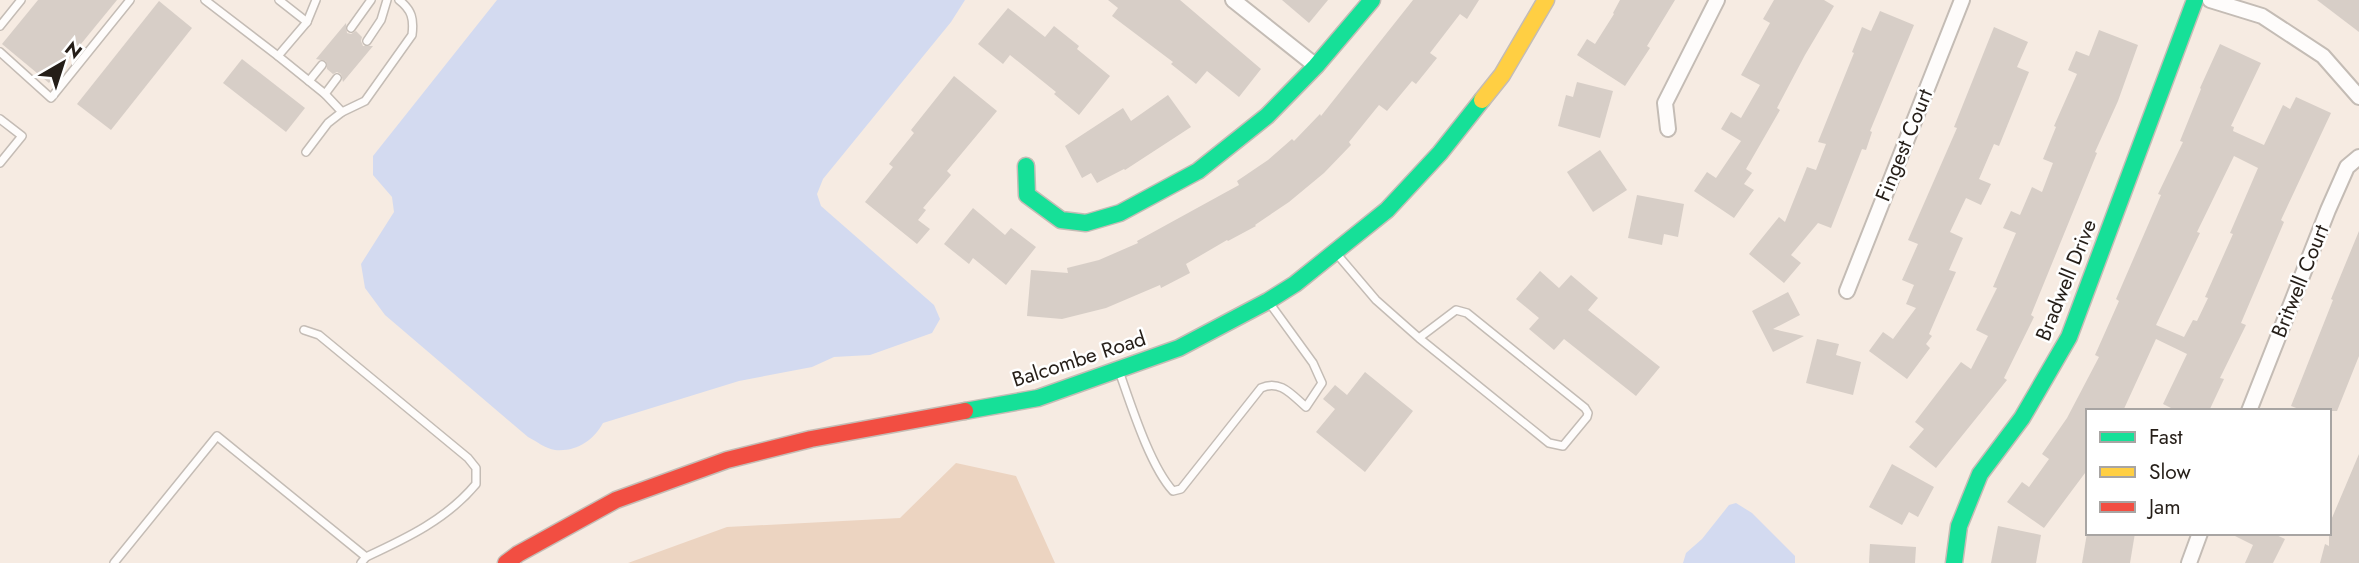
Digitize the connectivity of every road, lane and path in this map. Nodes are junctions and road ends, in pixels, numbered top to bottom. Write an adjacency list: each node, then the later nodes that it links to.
1 (21, 0): 17 (lane)
2 (130, 0): 20 (lane)
3 (205, 0): 21 (lane)
4 (279, 0): 16 (lane)
5 (316, 0): 16 (lane)
6 (370, 0): 18 (lane)
7 (387, 0): 19 (lane)
8 (1233, 0): 23 (street)
9 (1372, 0): 23 (street)
10 (1546, 0): 35 (street, Balcombe Road)
11 (1717, 0): 30 (street)
12 (1962, 0): 36 (street, Fingest Court)
13 (2195, 0): 46 (street, Bradwell Drive)
14 (2210, 0): 27 (street)
15 (402, 3): 28 (lane)
16 (307, 22): 21 (lane)
17 (0, 26)
18 (351, 28)
19 (367, 41)
20 (0, 52)
21 (278, 56): 25 (lane)
22 (322, 65): 25 (lane)
23 (1316, 66): 34 (street)
24 (337, 78): 26 (lane)
25 (309, 81): 26 (lane)
26 (325, 94): 28 (lane)
27 (2359, 97)
28 (342, 112): 31 (lane)
29 (0, 119): 33 (lane)
30 (1668, 129)
31 (306, 152)
32 (2359, 157): 41 (street, Britwell Court)
33 (0, 163)
34 (1026, 166)
35 (1335, 252): 37 (street, Balcombe Road); 39 (lane)
36 (1847, 291)
37 (1268, 301): 40 (street, Balcombe Road); 40 (lane)
38 (304, 330): 43 (lane)
39 (1419, 338): 39 (lane)
40 (1119, 370): 45 (street, Balcombe Road)
41 (2250, 409)
42 (2199, 535): 47 (street)
43 (363, 560): 44 (lane)
44 (114, 563)
45 (506, 563)
46 (1954, 563)
47 (2189, 563)

